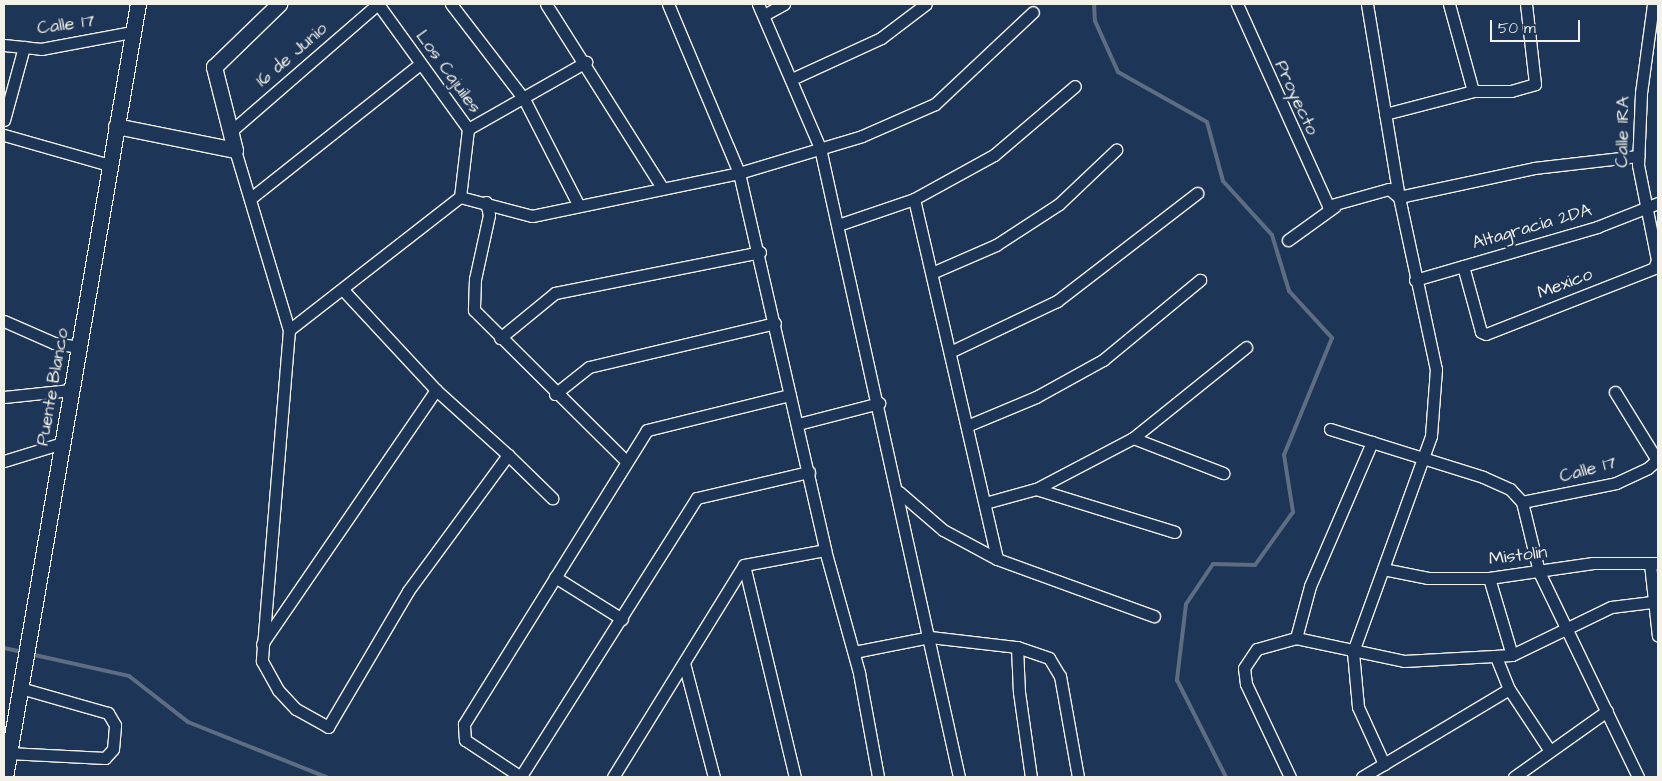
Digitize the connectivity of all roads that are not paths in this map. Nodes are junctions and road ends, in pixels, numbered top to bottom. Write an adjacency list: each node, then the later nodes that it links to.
1 (138, 4): 17 (street, Puente Blanco)
2 (279, 4): 31 (street)
3 (378, 4): 22 (street, Los Cajuiles); 31 (street, 16 de Junio)
4 (451, 4): 26 (street)
5 (546, 4): 21 (street)
6 (668, 4): 38 (street)
7 (758, 4): 16 (street)
8 (784, 4): 16 (street)
9 (926, 4): 23 (street)
10 (1237, 4): 48 (street, Proyecto)
11 (1367, 4): 27 (street)
12 (1449, 4): 25 (street)
13 (1526, 4): 25 (street)
14 (1654, 4): 18 (street, Calle 1RA)
15 (1033, 12): 33 (street)
16 (764, 15): 23 (street)
17 (132, 32): 20 (street, Calle 17); 29 (street, Puente Blanco)
18 (1653, 42): 36 (street, Calle 1RA)
19 (4, 45): 20 (street, Calle 17)
20 (24, 47): 28 (street)
21 (586, 62): 26 (street); 39 (street)
22 (419, 65): 30 (street, Los Cajuiles); 43 (street)
23 (794, 78): 33 (street)
24 (1075, 86): 44 (street)
25 (1473, 90): 27 (street)
26 (524, 99): 30 (street); 47 (street)
27 (1385, 114): 42 (street)
28 (4, 120)
29 (116, 126): 34 (street); 37 (street, Puente Blanco)
30 (468, 130): 41 (street, Los Cajuiles)
31 (230, 132): 34 (street)
32 (4, 136): 37 (street)
33 (820, 148): 38 (street); 50 (street)
34 (235, 150): 43 (street)
35 (1116, 150): 55 (street)
36 (1638, 156): 42 (street); 49 (street, Calle 1RA)
37 (110, 165): 63 (street, Puente Blanco)
38 (739, 173): 39 (street); 52 (street)
39 (661, 186): 47 (street)
40 (1197, 193): 65 (street)
41 (460, 197): 45 (street); 58 (street)
42 (1399, 197): 48 (street); 57 (street)
43 (251, 198): 61 (street)
44 (914, 199): 50 (street); 55 (street)
45 (486, 202): 47 (street); 62 (street)
46 (1658, 203): 49 (street, Altagracia 2DA)
47 (578, 204)
48 (1331, 207): 51 (street)
49 (1645, 208): 53 (street, Calle 1RA); 54 (street, Altagracia 2DA)
50 (838, 225): 72 (street)
51 (1288, 240)
52 (760, 252): 60 (street); 62 (street)
53 (1657, 260): 54 (street, Mexico)
54 (1463, 266): 57 (street, Altagracia 2DA)
55 (934, 272): 65 (street)
56 (1200, 280): 74 (street)
57 (1414, 280): 80 (street)
58 (344, 291): 61 (street); 67 (street)
59 (4, 321): 63 (street)
60 (775, 323): 69 (street); 70 (street)
61 (289, 330): 107 (street)
62 (500, 338): 69 (street)
63 (78, 347): 66 (street, Puente Blanco)
64 (1246, 347): 76 (street)
65 (952, 351): 74 (street)
66 (71, 390): 71 (street); 78 (street, Puente Blanco)
67 (436, 390): 79 (street); 107 (street)
68 (1615, 392): 81 (street)
69 (555, 394): 83 (street)
70 (790, 396): 73 (street); 83 (street)
71 (4, 397)
72 (879, 403): 73 (street); 87 (street)
73 (798, 424): 84 (street)
74 (969, 426): 90 (street)
75 (1330, 429): 77 (street)
76 (1133, 438): 85 (street); 86 (street)
77 (1372, 442): 80 (street); 106 (street)
78 (62, 443): 82 (street); 114 (street, Puente Blanco)
79 (508, 455): 88 (street); 107 (street)
80 (1424, 456): 89 (street); 96 (street)
81 (1658, 459): 89 (street, Calle 17)
82 (4, 461)
83 (626, 461): 98 (street)
84 (809, 472): 92 (street); 102 (street)
85 (1223, 473)
86 (1036, 488): 90 (street); 91 (street)
87 (899, 492): 93 (street); 105 (street)
88 (552, 498)
89 (1522, 502): 97 (street)
90 (984, 503): 93 (street)
91 (1175, 532)
92 (825, 550): 95 (street); 109 (street)
93 (998, 559): 101 (street)
94 (1654, 563): 97 (street, Mistolin); 100 (street)
95 (744, 565): 113 (street); 124 (street)
96 (1383, 569): 99 (street, Mistolin); 110 (street)
97 (1539, 572): 99 (street, Mistolin); 103 (street)
98 (555, 577): 102 (street); 121 (street)
99 (1489, 578): 111 (street)
100 (1652, 602): 103 (street); 104 (street)
101 (1154, 616)
102 (622, 619): 121 (street)
103 (1567, 630): 111 (street); 116 (street)
104 (1658, 636)
105 (930, 637): 108 (street); 109 (street); 126 (street)
106 (1296, 638): 110 (street); 129 (street)
107 (261, 645)
108 (1017, 647): 127 (street); 128 (street)
109 (854, 652): 125 (street)
110 (1353, 652): 112 (street); 119 (street)
111 (1512, 655): 112 (street)
112 (1496, 657): 115 (street)
113 (684, 663): 122 (street); 123 (street)
114 (20, 688): 117 (street, Puente Blanco); 117 (street)
115 (1509, 689): 118 (street); 119 (street)
116 (1608, 711): 118 (street); 132 (street)
117 (7, 750): 120 (street, Puente Blanco)
118 (1550, 751): 131 (street)
119 (1384, 764): 130 (street)
120 (6, 777)
121 (521, 777)
122 (612, 777)
123 (714, 777)
124 (795, 777)
125 (878, 777)
126 (960, 777)
127 (1031, 777)
128 (1078, 777)
129 (1290, 777)
130 (1362, 777)
131 (1514, 777)
132 (1638, 777)

